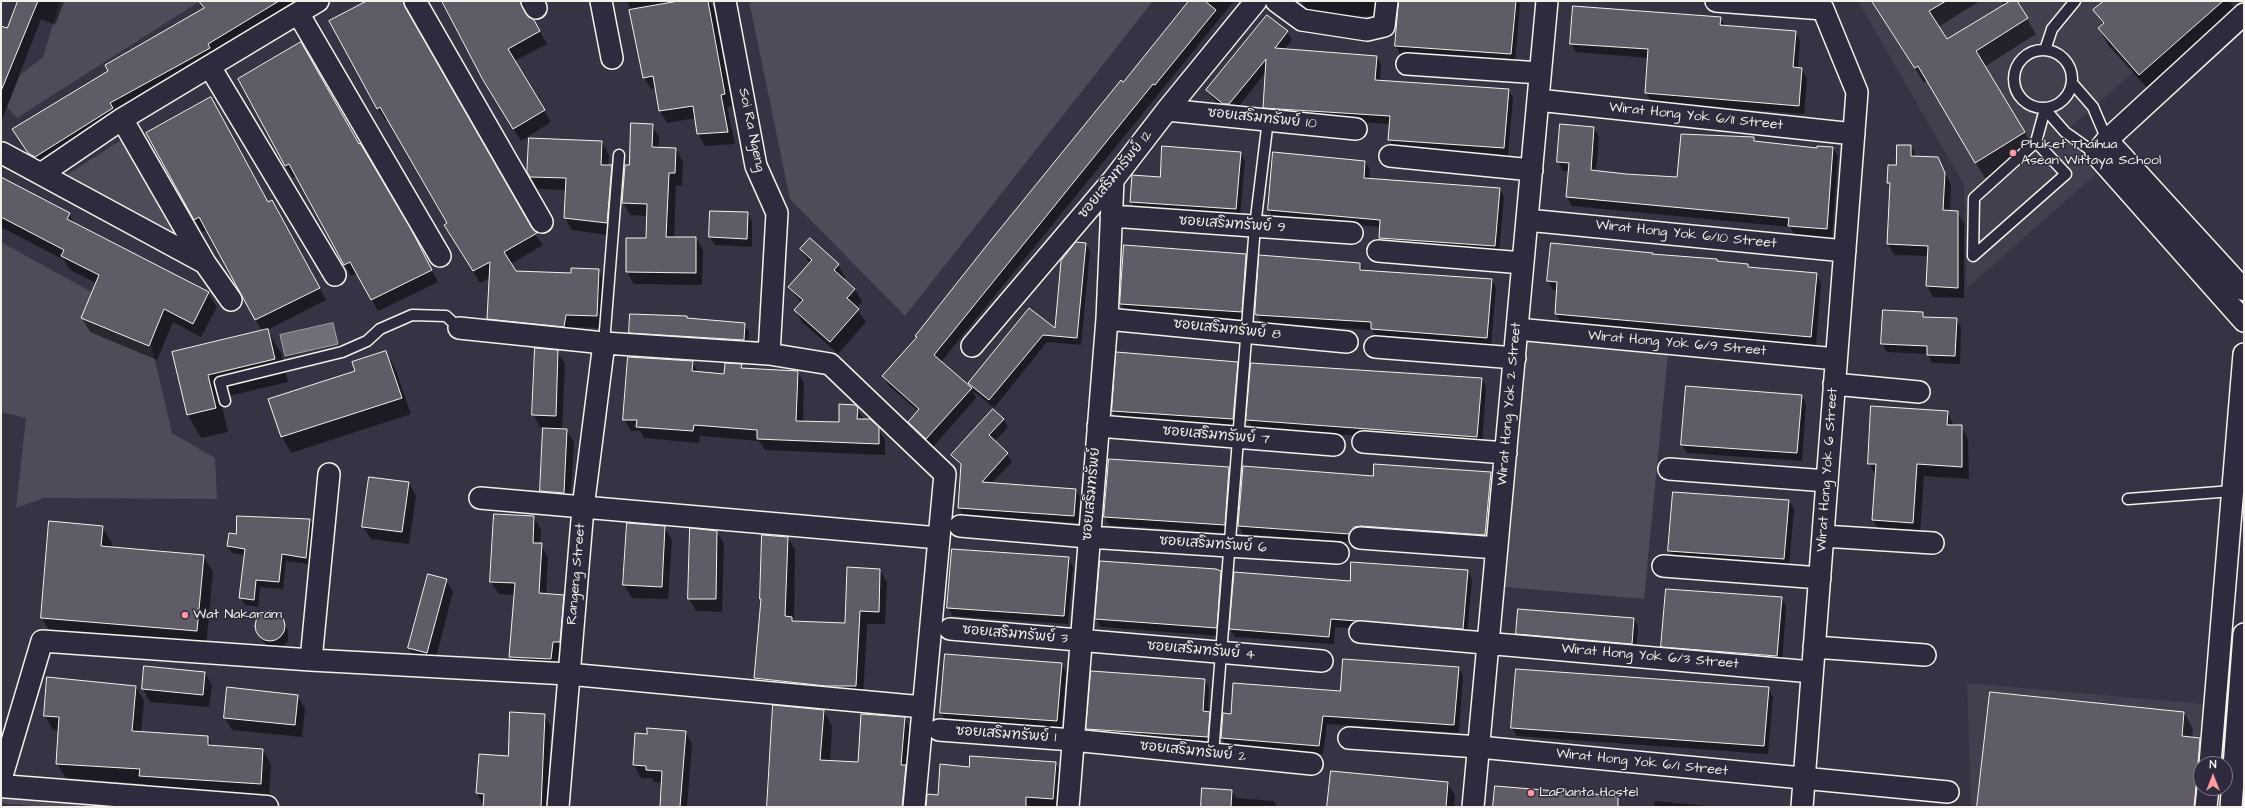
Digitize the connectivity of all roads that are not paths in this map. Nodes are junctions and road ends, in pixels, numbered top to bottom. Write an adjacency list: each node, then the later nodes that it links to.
1 (318, 1): 12 (street)
2 (415, 1): 37 (street)
3 (601, 1): 15 (street)
4 (725, 1): 57 (street, Soi Ra Ngeng)
5 (1256, 1): 22 (street, ซอยเสริมทรัพย์ 12)
6 (1276, 1): 7 (street)
7 (1387, 1)
8 (1547, 1): 18 (street, Wirat Hong Yok 2 Street)
9 (1716, 1): 11 (street)
10 (2075, 1): 14 (lane)
11 (1820, 5): 26 (street, Wirat Hong Yok 6 Street)
12 (298, 13): 17 (street); 42 (street)
13 (2244, 14): 28 (street)
14 (2045, 50): 19 (lane); 21 (lane)
15 (612, 58)
16 (1407, 64): 18 (street)
17 (210, 67): 23 (street); 45 (street)
18 (1540, 73): 20 (street, Wirat Hong Yok 2 Street)
19 (2072, 83): 21 (lane); 28 (lane)
20 (1538, 100): 26 (street, Wirat Hong Yok 6/11 Street); 32 (street, Wirat Hong Yok 2 Street)
21 (2045, 109): 27 (lane); 28 (lane)
22 (1167, 110): 24 (street, ซอยเสริมทรัพย์ 10); 34 (street, ซอยเสริมทรัพย์ 12)
23 (122, 119): 33 (street); 43 (street)
24 (1268, 120): 25 (street, ซอยเสริมทรัพย์ 10); 38 (lane)
25 (1356, 129)
26 (1854, 134): 41 (street, Wirat Hong Yok 6 Street)
27 (2036, 142): 27 (lane)
28 (2101, 147): 46 (street); 49 (street)
29 (2, 154): 33 (street)
30 (619, 155): 54 (lane)
31 (1390, 156): 32 (street)
32 (1532, 170): 36 (street, Wirat Hong Yok 2 Street)
33 (41, 174): 43 (street)
34 (1113, 180): 35 (street, ซอยเสริมทรัพย์); 55 (street, ซอยเสริมทรัพย์ 12)
35 (1112, 216): 38 (street, ซอยเสริมทรัพย์ 9); 48 (street, ซอยเสริมทรัพย์)
36 (1527, 220): 41 (street, Wirat Hong Yok 6/10 Street); 44 (street, Wirat Hong Yok 2 Street)
37 (542, 222)
38 (1255, 226): 39 (street, ซอยเสริมทรัพย์ 9); 52 (lane)
39 (1352, 234)
40 (1378, 251): 44 (street)
41 (1844, 251): 60 (street, Wirat Hong Yok 6 Street)
42 (440, 256)
43 (205, 263): 47 (street)
44 (1523, 264): 51 (street, Wirat Hong Yok 2 Street)
45 (335, 275)
46 (2244, 290)
47 (231, 300)
48 (1107, 319): 52 (street, ซอยเสริมทรัพย์ 8); 64 (street, ซอยเสริมทรัพย์)
49 (2244, 321)
50 (459, 328): 54 (street); 63 (lane)
51 (1517, 329): 59 (street, Wirat Hong Yok 2 Street); 60 (street, Wirat Hong Yok 6/9 Street)
52 (1246, 332): 53 (street, ซอยเสริมทรัพย์ 8); 65 (lane)
53 (1347, 342)
54 (604, 343): 57 (street); 75 (street, Rangeng Street)
55 (972, 346)
56 (1375, 347): 59 (street)
57 (769, 354): 79 (street)
58 (2244, 354): 72 (street)
59 (1514, 358): 68 (street, Wirat Hong Yok 2 Street)
60 (1836, 359): 61 (street, Wirat Hong Yok 6 Street)
61 (1834, 384): 62 (street); 71 (street, Wirat Hong Yok 6 Street)
62 (1919, 392)
63 (225, 402)
64 (1098, 426): 65 (street, ซอยเสริมทรัพย์ 7); 78 (street, ซอยเสริมทรัพย์)
65 (1237, 437): 67 (street, ซอยเสริมทรัพย์ 7); 82 (lane)
66 (1363, 442): 68 (street)
67 (1334, 445)
68 (1506, 453): 83 (street, Wirat Hong Yok 2 Street)
69 (1669, 468): 71 (street)
70 (329, 474): 95 (street)
71 (1827, 481): 77 (street, Wirat Hong Yok 6 Street)
72 (2232, 491): 74 (lane); 105 (street)
73 (480, 498): 75 (street)
74 (2128, 498)
75 (583, 508): 79 (street); 98 (street, Rangeng Street)
76 (960, 526): 78 (street, ซอยเสริมทรัพย์ 6)
77 (1823, 536): 81 (street); 86 (street, Wirat Hong Yok 6 Street)
78 (1088, 537): 82 (street, ซอยเสริมทรัพย์ 6); 90 (street, ซอยเสริมทรัพย์)
79 (939, 538): 99 (street)
80 (1360, 538): 83 (street)
81 (1933, 543)
82 (1231, 546): 84 (street, ซอยเสริมทรัพย์ 6); 93 (lane)
83 (1497, 548): 91 (street, Wirat Hong Yok 2 Street)
84 (1338, 553)
85 (1663, 566): 86 (street)
86 (1820, 578): 92 (street, Wirat Hong Yok 6 Street)
87 (950, 629): 90 (street, ซอยเสริมทรัพย์ 3)
88 (1360, 632): 91 (street, Wirat Hong Yok 6/3 Street)
89 (2244, 634): 119 (street)
90 (1080, 640): 93 (street, ซอยเสริมทรัพย์ 4); 102 (street, ซอยเสริมทรัพย์)
91 (1488, 642): 97 (street, Wirat Hong Yok 6/3 Street); 103 (street, Wirat Hong Yok 2 Street)
92 (1814, 646): 94 (street); 97 (street, Wirat Hong Yok 6 Street)
93 (1222, 652): 96 (street, ซอยเสริมทรัพย์ 4); 104 (lane)
94 (1925, 655)
95 (311, 660): 98 (street); 107 (street)
96 (1322, 661)
97 (1812, 672): 108 (street, Wirat Hong Yok 6 Street)
98 (568, 674): 99 (street); 113 (street, Rangeng Street)
99 (923, 707): 114 (street)
100 (939, 730): 102 (street, ซอยเสริมทรัพย์ 1)
101 (1349, 738): 103 (street, Wirat Hong Yok 6/1 Street)
102 (1073, 740): 104 (street, ซอยเสริมทรัพย์ 2); 115 (street, ซอยเสริมทรัพย์)
103 (1479, 746): 108 (street, Wirat Hong Yok 6/1 Street); 116 (street, Wirat Hong Yok 2 Street)
104 (1213, 754): 106 (street, ซอยเสริมทรัพย์ 2)
105 (2211, 756)
106 (1312, 764)
107 (1, 779)
108 (1804, 779): 110 (street, Wirat Hong Yok 6/1 Street); 117 (street, Wirat Hong Yok 6 Street)
109 (1, 786): 112 (main road)
110 (1948, 792)
111 (2207, 796): 118 (street)
112 (266, 807)
113 (558, 807)
114 (914, 807)
115 (1068, 807)
116 (1473, 807)
117 (1802, 807)
118 (2206, 807)
119 (2231, 807)

